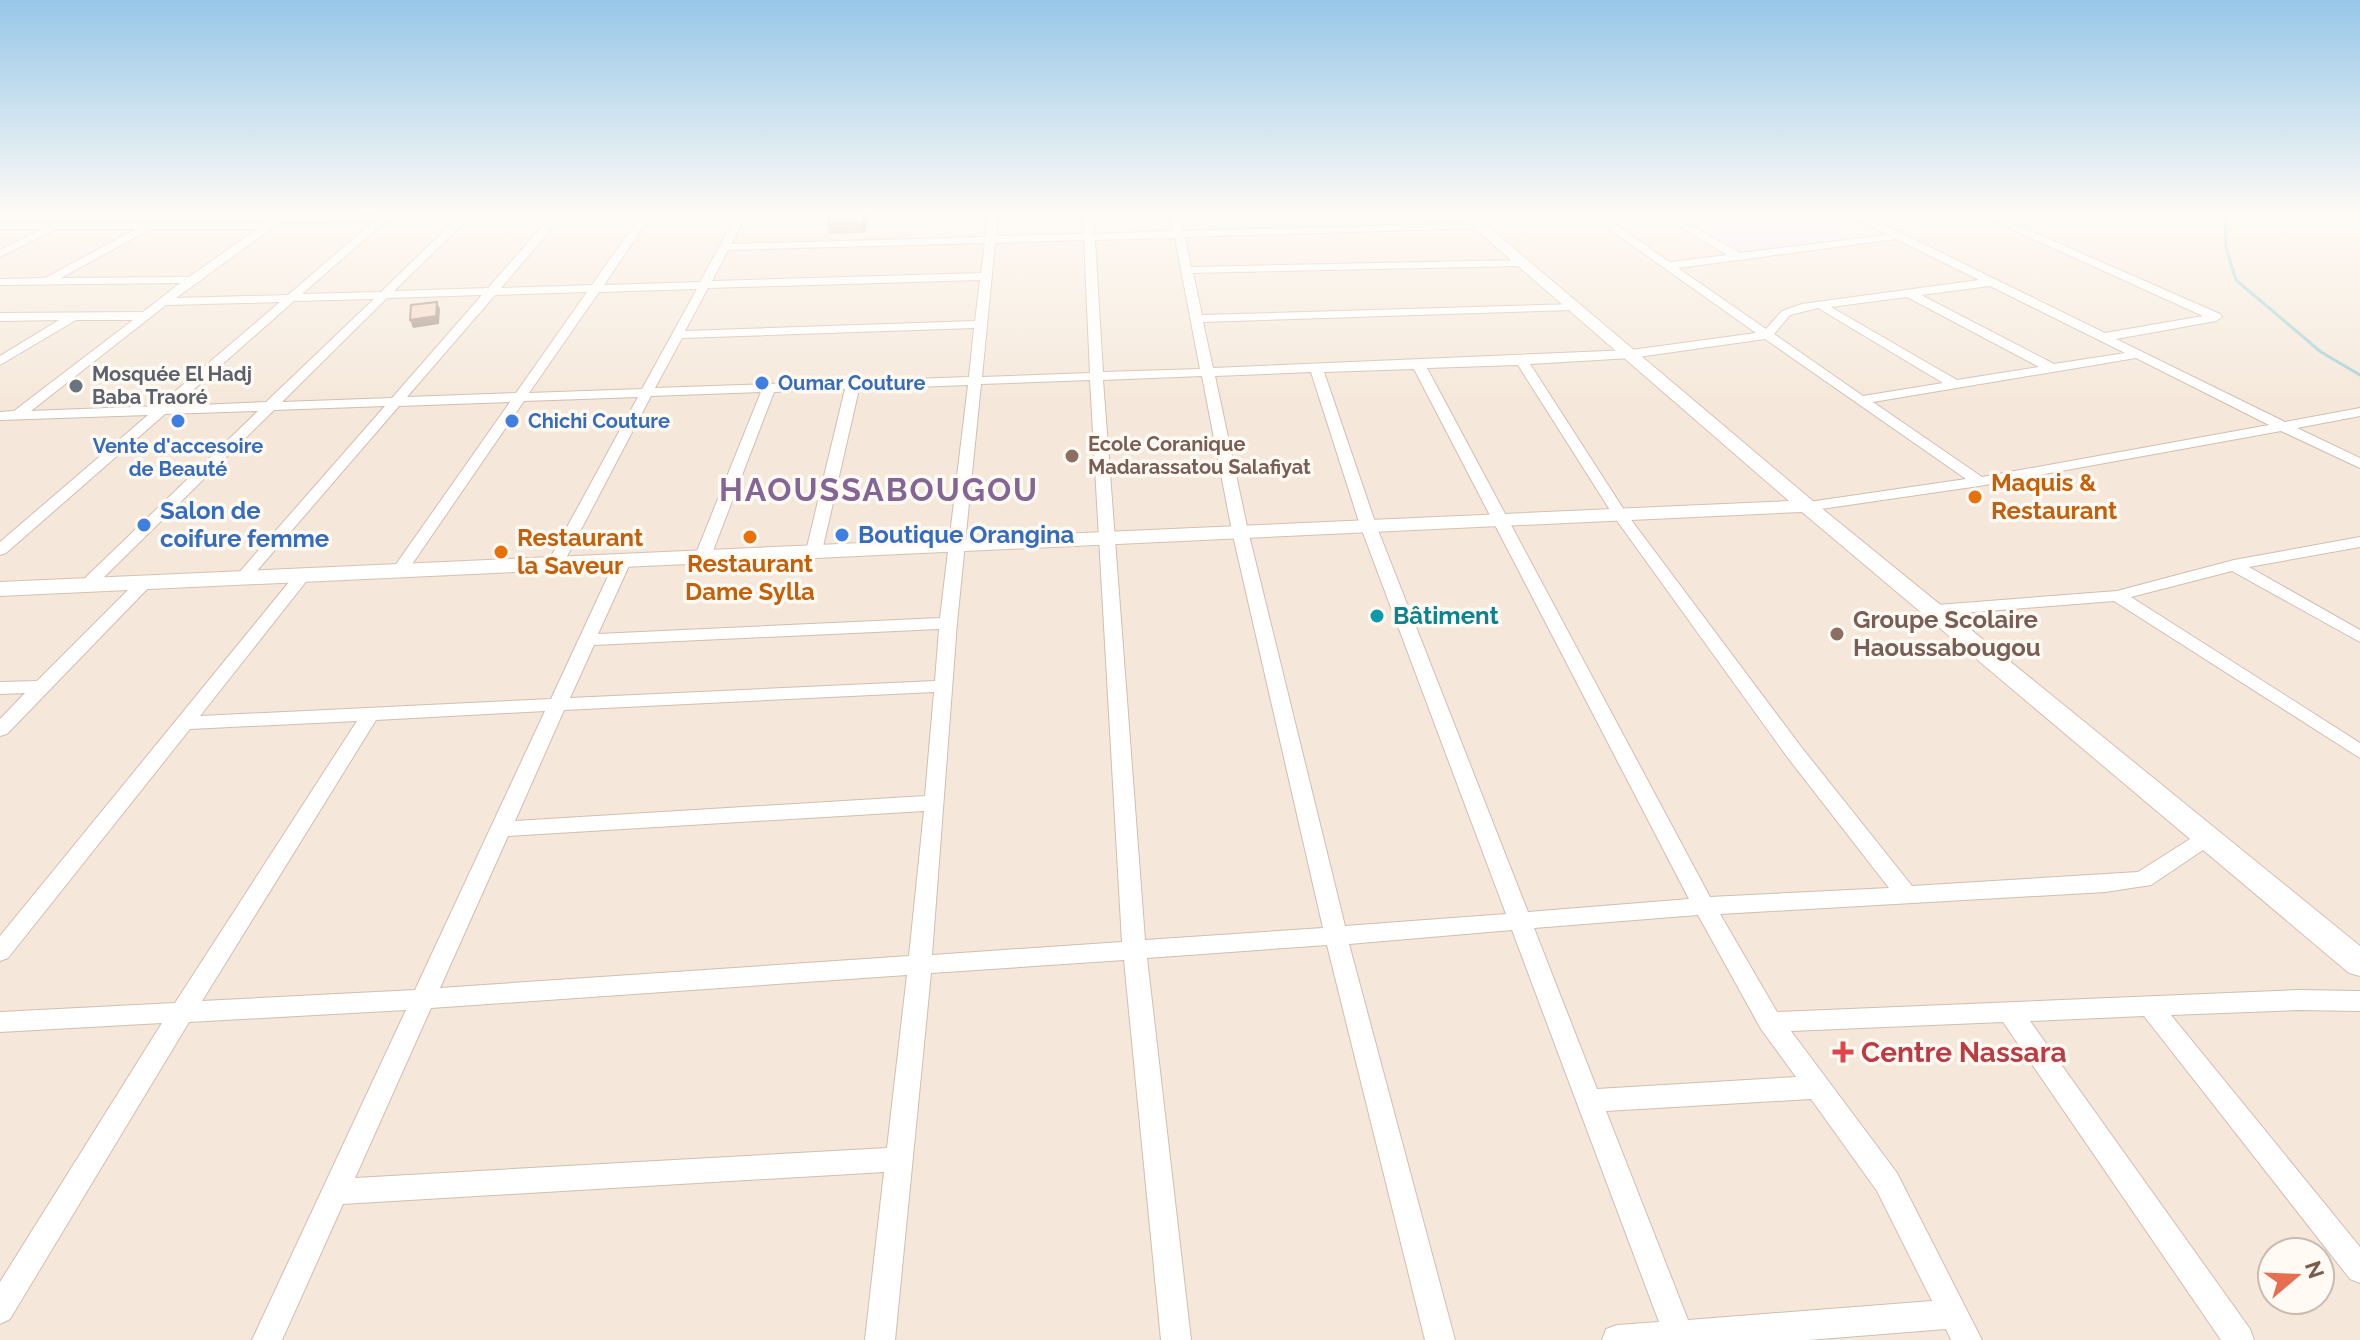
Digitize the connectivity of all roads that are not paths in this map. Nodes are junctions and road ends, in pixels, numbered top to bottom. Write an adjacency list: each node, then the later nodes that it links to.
1 (986, 276): 33 (street)
2 (55, 277): 18 (street)
3 (197, 277): 16 (street)
4 (316, 277): 25 (street)
5 (403, 277): 24 (street)
6 (506, 277): 22 (street)
7 (603, 277): 21 (street)
8 (708, 277): 20 (street)
9 (972, 277): 20 (street)
10 (1091, 277): 45 (street)
11 (1188, 277): 32 (street)
12 (1537, 277): 28 (street)
13 (1683, 277): 35 (street)
14 (1982, 277): 19 (street)
15 (2124, 277): 36 (street)
16 (192, 280): 18 (street); 26 (street)
17 (0, 282): 18 (street)
18 (45, 282)
19 (1993, 282): 23 (street); 36 (street)
20 (703, 287): 21 (street); 34 (street)
21 (593, 290): 22 (street); 51 (street)
22 (492, 293): 24 (street); 53 (street)
23 (1909, 293): 27 (street); 43 (street)
24 (384, 295): 25 (street); 54 (street)
25 (291, 298): 26 (street); 55 (street)
26 (165, 302): 29 (street)
27 (1820, 305): 35 (street); 48 (street)
28 (1574, 307): 32 (street); 37 (street)
29 (146, 316): 31 (street); 58 (street)
30 (0, 317): 31 (street)
31 (74, 317): 39 (street)
32 (1197, 319): 44 (street)
33 (982, 324): 34 (street); 46 (street)
34 (677, 335): 50 (street)
35 (1767, 335): 37 (street); 52 (street)
36 (2105, 337): 38 (street)
37 (1631, 354): 40 (street); 63 (street)
38 (2140, 354): 43 (street); 59 (street)
39 (0, 361)
40 (1522, 361): 41 (street); 64 (street)
41 (1418, 364): 42 (street); 65 (street)
42 (1316, 367): 44 (street); 66 (street)
43 (2053, 369): 48 (street)
44 (1208, 372): 45 (street); 67 (street)
45 (1096, 375): 46 (street); 68 (street)
46 (976, 381): 47 (street); 70 (street)
47 (853, 385): 49 (street); 72 (street)
48 (1956, 385): 52 (street)
49 (769, 389): 50 (street); 73 (street)
50 (646, 393): 51 (street); 75 (street)
51 (523, 396): 53 (street); 77 (street)
52 (1861, 400): 62 (street)
53 (396, 402): 54 (street); 79 (street)
54 (271, 405): 55 (street); 81 (street)
55 (163, 409): 58 (street); 71 (street)
56 (2360, 412): 59 (street)
57 (0, 416): 58 (street)
58 (16, 416): 60 (street)
59 (2280, 425): 61 (street); 62 (street)
60 (0, 428)
61 (2360, 464)
62 (1979, 482): 63 (street)
63 (1807, 506): 64 (street); 84 (street)
64 (1620, 515): 65 (street); 99 (street)
65 (1500, 519): 66 (street); 100 (street)
66 (1368, 525): 67 (street); 101 (street)
67 (1240, 531): 68 (street); 102 (street)
68 (1105, 539): 70 (street); 103 (street)
69 (2360, 542): 76 (street)
70 (958, 546): 72 (street); 85 (street)
71 (0, 550)
72 (814, 551): 73 (street)
73 (703, 556): 74 (street)
74 (624, 559): 75 (street); 87 (street)
75 (556, 562): 77 (street)
76 (2234, 565): 83 (street); 86 (street)
77 (400, 570): 78 (street)
78 (304, 574): 79 (street); 93 (street)
79 (244, 576): 80 (street)
80 (146, 581): 81 (street); 89 (street)
81 (88, 584): 82 (street)
82 (0, 589)
83 (2117, 596): 84 (street); 95 (street)
84 (1937, 610): 98 (street)
85 (948, 623): 87 (street); 88 (street)
86 (2360, 637)
87 (587, 640): 91 (street)
88 (944, 686): 91 (street); 96 (street)
89 (42, 687): 90 (street); 94 (street)
90 (0, 688)
91 (556, 705): 92 (street); 97 (street)
92 (370, 715): 93 (street); 110 (street)
93 (185, 723): 104 (street)
94 (0, 730)
95 (2360, 752)
96 (934, 803): 97 (street); 105 (street)
97 (500, 829): 107 (street)
98 (2208, 837): 99 (street); 106 (street)
99 (1907, 895): 100 (street)
100 (1704, 906): 101 (street); 113 (street)
101 (1521, 922): 102 (street); 115 (street)
102 (1336, 936): 103 (street); 126 (street)
103 (1134, 948): 105 (street); 125 (street)
104 (0, 952)
105 (921, 963): 107 (street); 116 (street)
106 (2360, 964)
107 (422, 999): 110 (street); 117 (street)
108 (2360, 1001): 109 (street)
109 (2150, 1006): 111 (street); 118 (street)
110 (182, 1012): 112 (street); 119 (street)
111 (2011, 1014): 113 (street); 129 (street)
112 (0, 1022)
113 (1770, 1022): 114 (street)
114 (1820, 1087): 115 (street); 120 (street)
115 (1590, 1101): 122 (street)
116 (901, 1159): 117 (street); 124 (street)
117 (333, 1192): 123 (street)
118 (2360, 1269)
119 (0, 1309)
120 (1953, 1314): 121 (street); 128 (street)
121 (1832, 1332): 122 (street)
122 (1680, 1338): 127 (street)
123 (267, 1340)
124 (880, 1340)
125 (1176, 1340)
126 (1440, 1340)
127 (1617, 1340)
128 (1967, 1340)
129 (2239, 1340)

